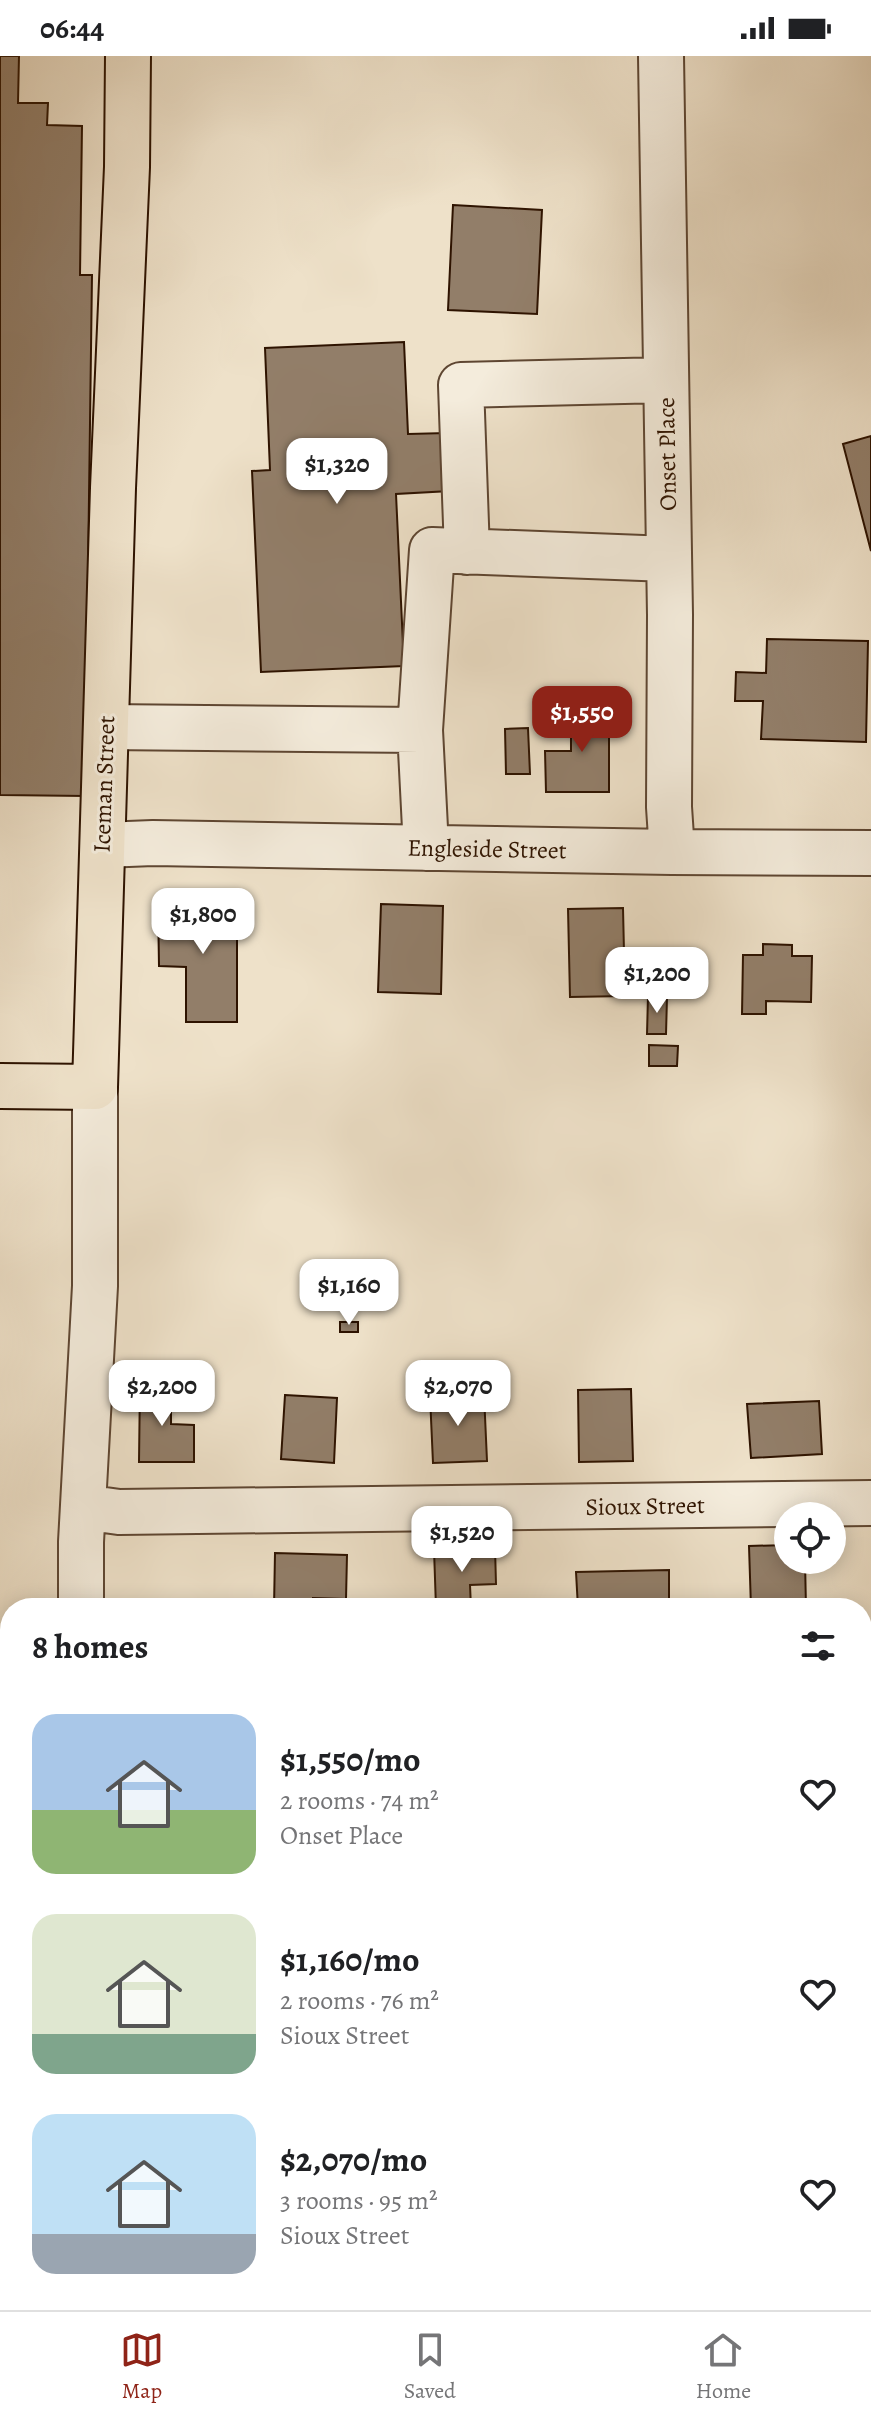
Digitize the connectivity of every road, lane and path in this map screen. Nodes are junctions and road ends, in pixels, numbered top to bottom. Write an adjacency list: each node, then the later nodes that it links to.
1 (128, 56): 6 (main road, Iceman Street)
2 (661, 56): 3 (street, Onset Place)
3 (666, 380): 4 (street); 5 (street, Onset Place)
4 (467, 552): 5 (street); 7 (street)
5 (669, 559): 10 (street, Onset Place)
6 (106, 727): 7 (street); 8 (main road, Iceman Street)
7 (420, 730): 9 (street)
8 (103, 845): 9 (street, Engleside Street); 13 (main road, Iceman Street)
9 (426, 848): 10 (street, Engleside Street)
10 (672, 852): 11 (street, Engleside Street)
11 (871, 853)
12 (0, 1086): 13 (main road)
13 (95, 1087): 15 (street, Iceman Street)
14 (871, 1503): 15 (street, Sioux Street)
15 (83, 1507): 16 (street, Iceman Street)
16 (81, 1598)

